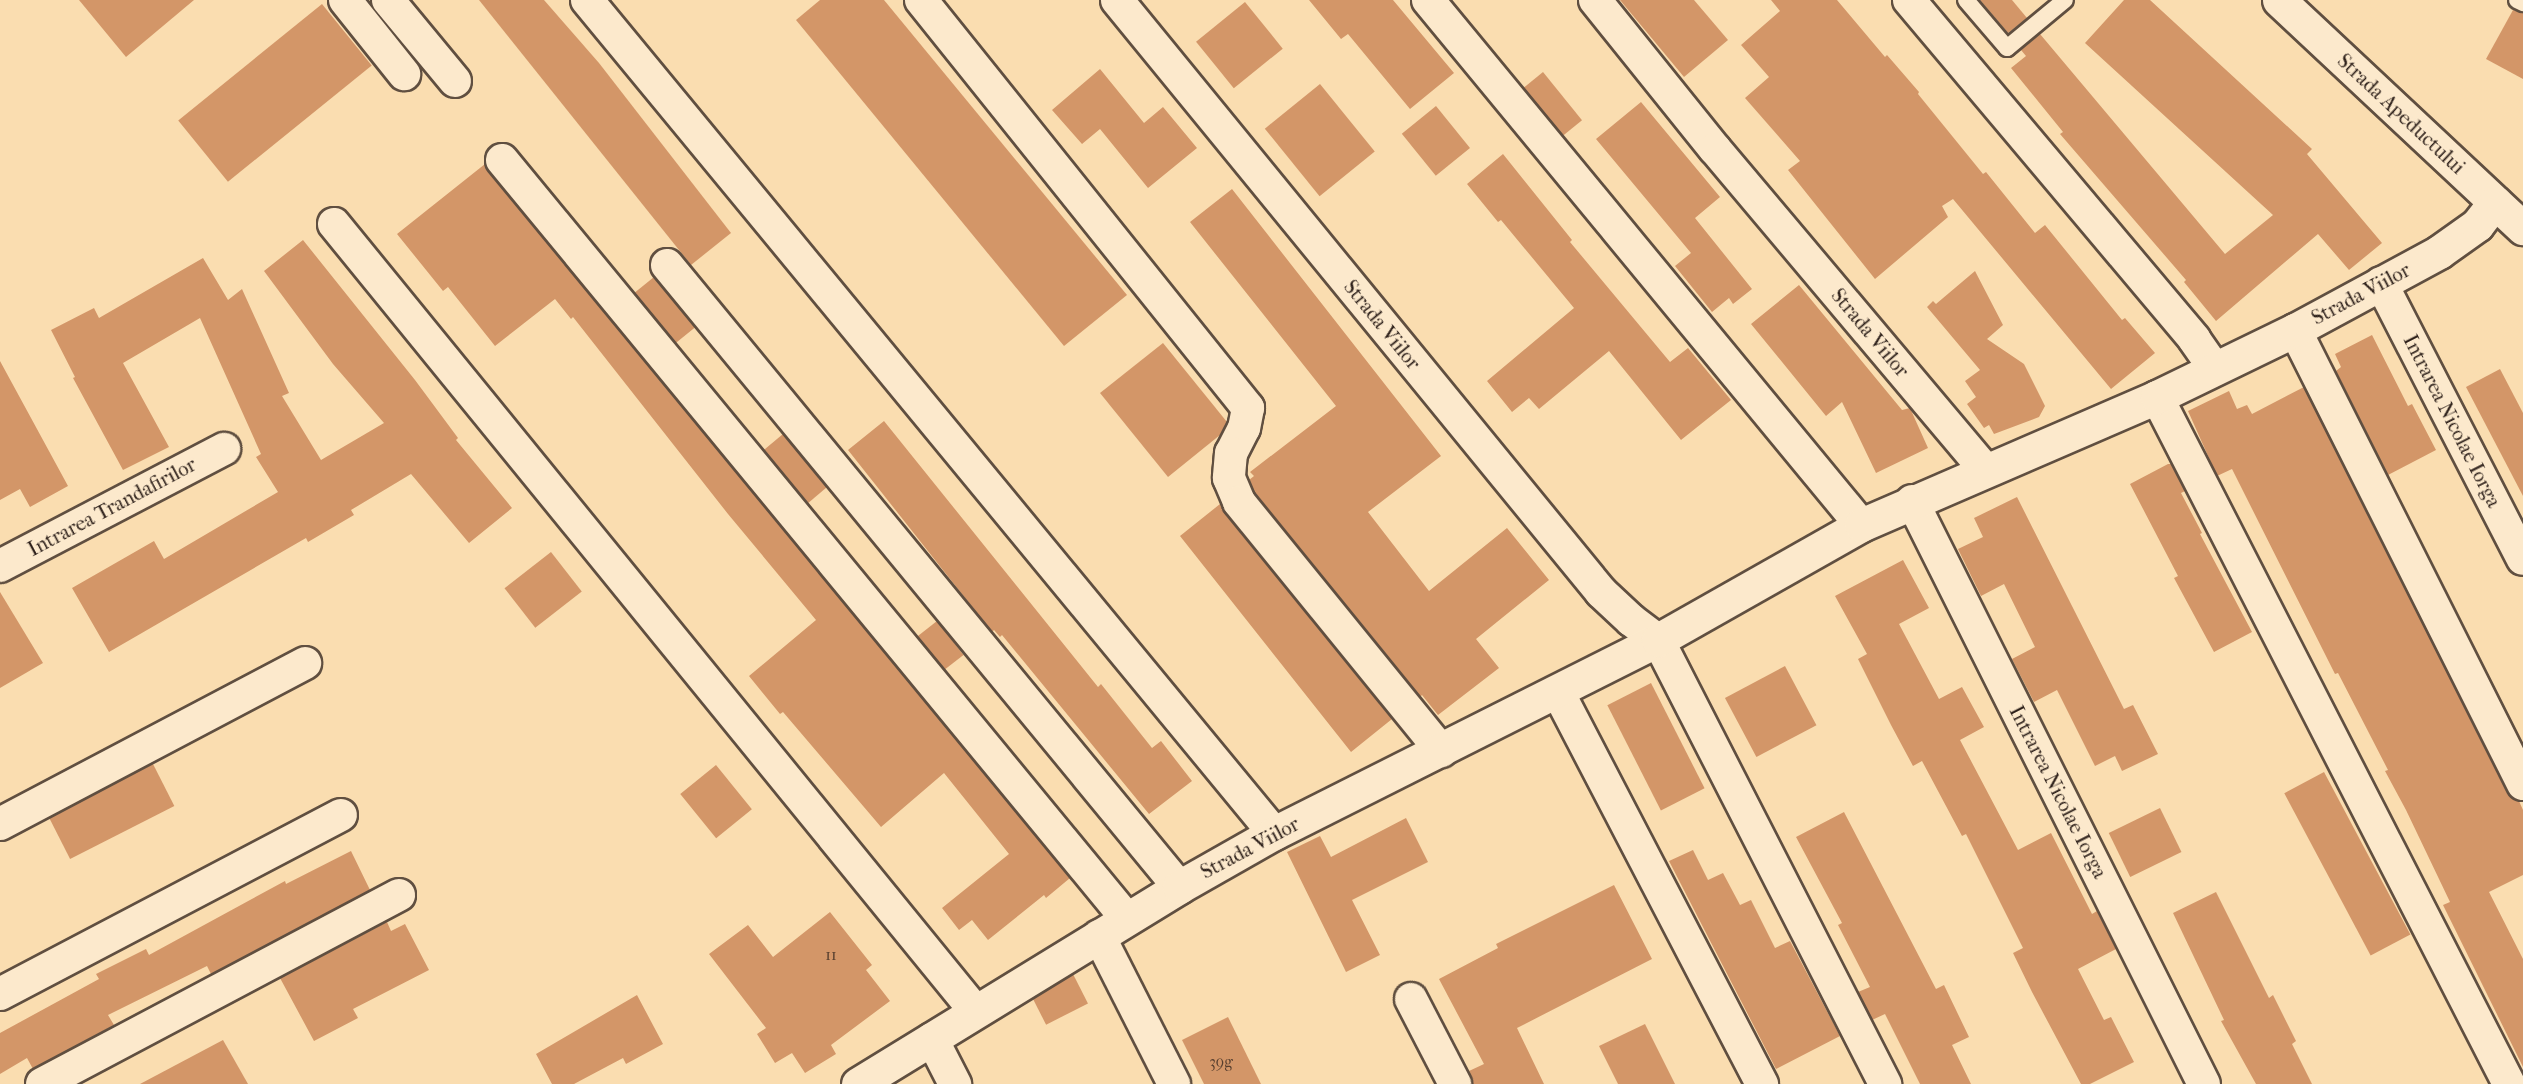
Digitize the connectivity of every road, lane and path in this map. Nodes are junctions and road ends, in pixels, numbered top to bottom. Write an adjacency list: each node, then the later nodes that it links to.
1 (345, 0): 14 (street)
2 (388, 0): 15 (street)
3 (587, 0): 38 (street)
4 (921, 0): 34 (street)
5 (1117, 0): 31 (street, Strada Viilor)
6 (1428, 0): 28 (street)
7 (1595, 0): 26 (street, Strada Viilor)
8 (1909, 0): 23 (street)
9 (1966, 0): 10 (lane)
10 (2066, 0)
11 (2279, 0): 17 (street, Strada Apeductului)
12 (2517, 0): 13 (lane)
13 (2523, 3)
14 (404, 74)
15 (455, 81)
16 (502, 160): 41 (street)
17 (2495, 202): 19 (street, Strada Apeductului); 21 (street, Strada Viilor)
18 (334, 224): 45 (street)
19 (2523, 228)
20 (668, 265): 39 (street)
21 (2381, 283): 22 (street, Strada Viilor); 29 (street, Intrarea Nicolae Iorga)
22 (2295, 330): 23 (street, Strada Viilor); 35 (street)
23 (2215, 369): 24 (street, Strada Viilor)
24 (2157, 397): 26 (street, Strada Viilor); 55 (street)
25 (224, 449): 30 (street, Intrarea Trandafirilor)
26 (1986, 471): 27 (street, Strada Viilor)
27 (1912, 501): 28 (street, Strada Viilor); 54 (street, Intrarea Nicolae Iorga)
28 (1861, 525): 31 (street, Strada Viilor)
29 (2523, 559)
30 (0, 566)
31 (1658, 640): 33 (street, Strada Viilor); 53 (street)
32 (305, 663): 37 (street)
33 (1558, 692): 34 (street, Strada Viilor); 52 (street)
34 (1441, 751): 38 (street, Strada Viilor)
35 (2523, 784)
36 (341, 814): 43 (street)
37 (0, 824)
38 (1274, 833): 39 (street, Strada Viilor)
39 (1179, 887): 41 (street, Strada Viilor)
40 (399, 895): 47 (street)
41 (1127, 919): 42 (street, Strada Viilor)
42 (1099, 936): 45 (street, Strada Viilor); 50 (street)
43 (0, 994)
44 (1411, 999): 51 (street)
45 (976, 1012): 46 (street, Strada Viilor)
46 (932, 1039): 48 (street, Strada Viilor); 49 (street)
47 (42, 1084)
48 (858, 1084)
49 (955, 1084)
50 (1174, 1084)
51 (1455, 1084)
52 (1762, 1084)
53 (1885, 1084)
54 (2204, 1084)
55 (2509, 1084)

